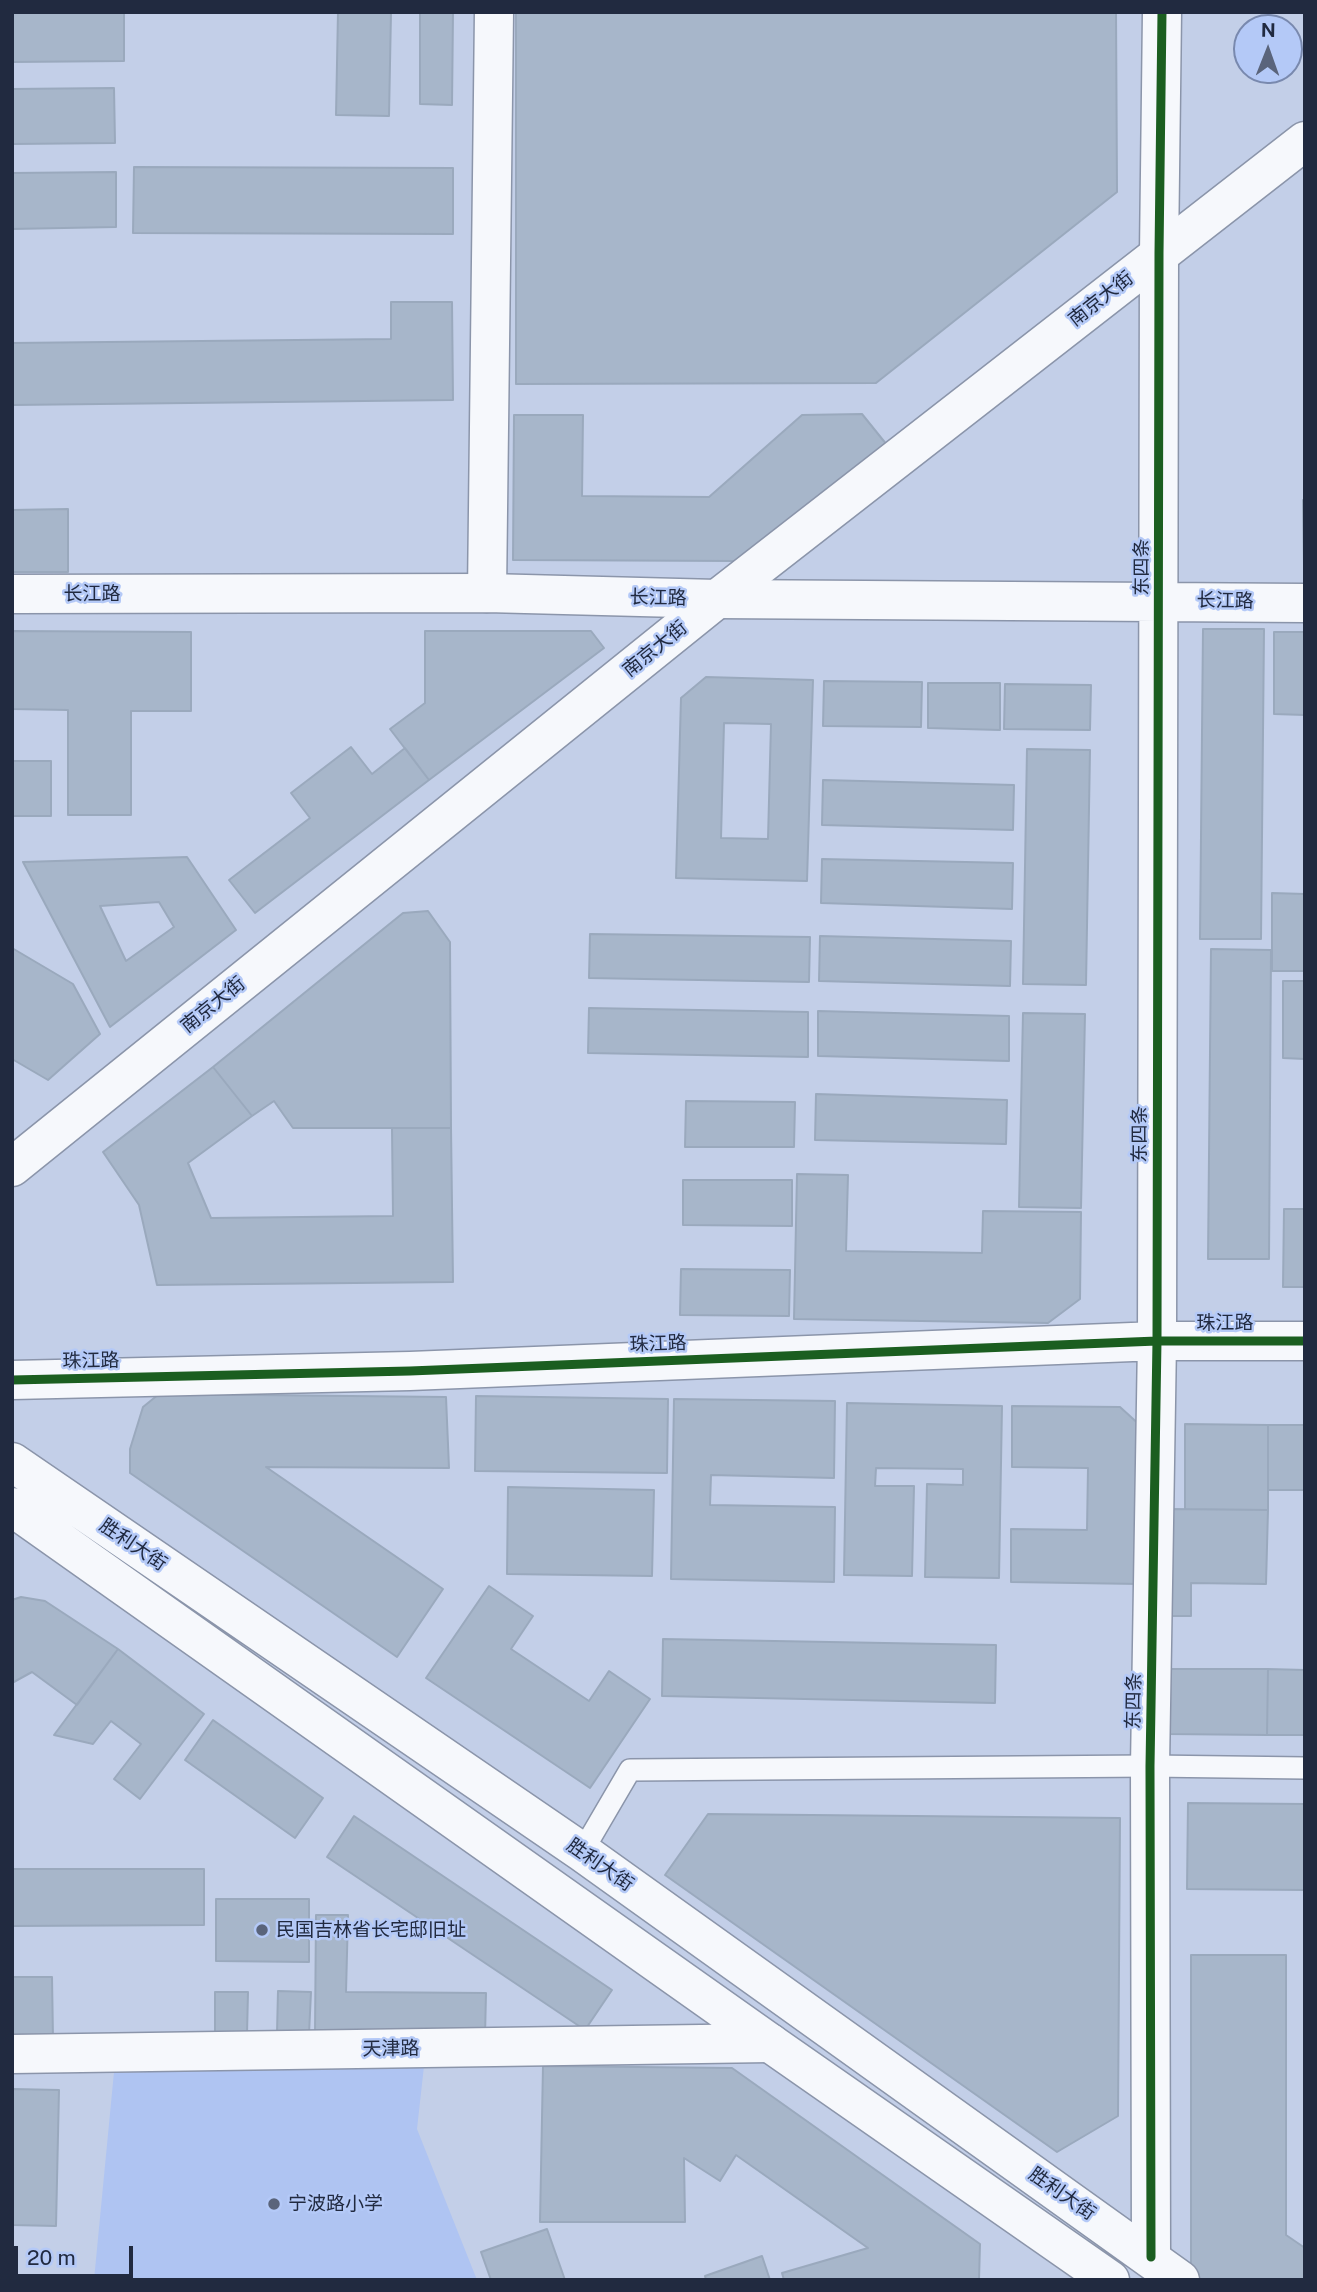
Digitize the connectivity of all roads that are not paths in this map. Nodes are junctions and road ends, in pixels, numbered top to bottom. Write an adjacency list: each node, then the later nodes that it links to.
1 (494, 12): 5 (street)
2 (1162, 12): 4 (street, 东四条)
3 (1305, 141): 4 (street, 南京大街)
4 (1159, 253): 7 (street, 南京大街); 8 (street, 东四条)
5 (487, 593): 6 (street, 长江路); 7 (street, 长江路)
6 (12, 594)
7 (717, 599): 8 (street, 长江路); 10 (street, 南京大街)
8 (1160, 600): 9 (street, 长江路); 11 (street, 东四条)
9 (1305, 603)
10 (12, 1167)
11 (1157, 1341): 12 (street, 珠江路); 13 (street, 珠江路); 16 (street, 东四条)
12 (1305, 1341)
13 (12, 1380)
14 (12, 1462): 18 (street, 胜利大街)
15 (12, 1507): 19 (street, 胜利大街)
16 (1150, 1766): 17 (lane); 18 (lane); 21 (street, 东四条)
17 (1305, 1768)
18 (582, 1852): 21 (street, 胜利大街)
19 (770, 2043): 20 (street, 天津路); 22 (street, 胜利大街)
20 (12, 2054)
21 (1150, 2257): 23 (street, 胜利大街)
22 (1110, 2280)
23 (1180, 2280)

